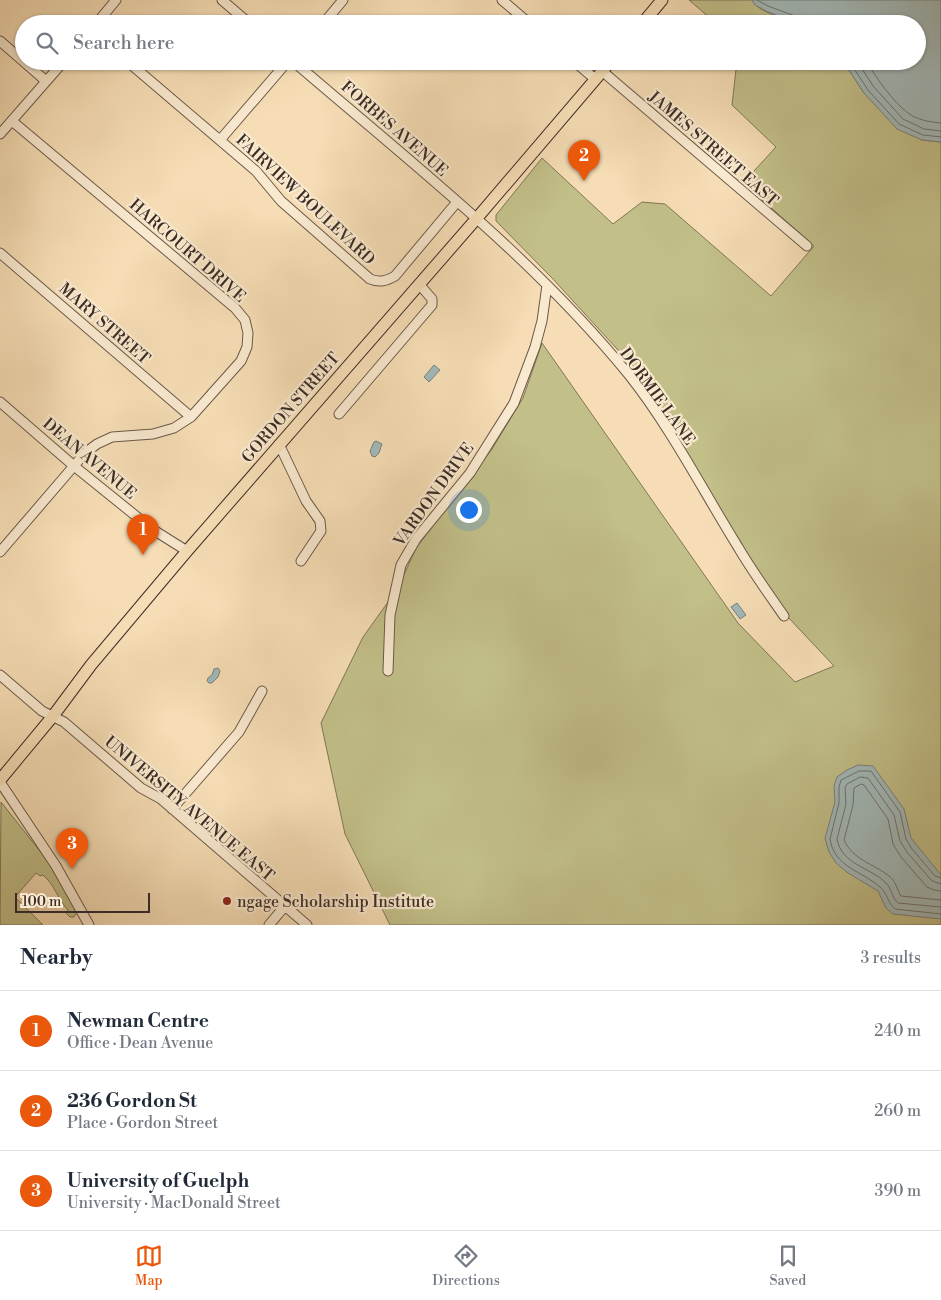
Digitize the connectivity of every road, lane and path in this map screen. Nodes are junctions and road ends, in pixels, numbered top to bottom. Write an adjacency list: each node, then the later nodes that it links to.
1 (116, 0): 6 (street)
2 (222, 0): 7 (street)
3 (343, 0): 8 (street)
4 (502, 0): 9 (street)
5 (662, 0): 10 (main road)
6 (104, 15)
7 (240, 15)
8 (330, 15)
9 (520, 15)
10 (650, 15)
11 (0, 41): 12 (street)
12 (15, 54)
13 (33, 70): 21 (street)
14 (56, 70): 21 (street)
15 (138, 70): 24 (street, FAIRVIEW BOULEVARD)
16 (280, 70): 24 (street)
17 (303, 70): 25 (street, FORBES AVENUE)
18 (590, 70): 20 (street, JAMES STREET EAST)
19 (603, 70): 20 (main road, GORDON STREET)
20 (599, 75): 26 (main road, GORDON STREET); 27 (street, JAMES STREET EAST)
21 (46, 82): 22 (street)
22 (12, 121): 23 (street); 33 (street, HARCOURT DRIVE)
23 (0, 134)
24 (220, 140): 25 (street, FAIRVIEW BOULEVARD)
25 (457, 202): 26 (street, FORBES AVENUE)
26 (477, 218): 29 (main road, GORDON STREET); 30 (street, DORMIE LANE)
27 (807, 246)
28 (0, 253): 33 (street, MARY STREET)
29 (419, 284): 32 (street); 34 (main road, GORDON STREET)
30 (547, 285): 39 (street, DORMIE LANE); 40 (street, VARDON DRIVE)
31 (0, 402): 35 (street, DEAN AVENUE)
32 (339, 414)
33 (191, 417): 35 (street, HARCOURT DRIVE)
34 (280, 444): 36 (main road, GORDON STREET); 38 (street)
35 (74, 466): 36 (street, DEAN AVENUE); 37 (street, HARCOURT DRIVE)
36 (187, 551): 43 (main road, GORDON STREET)
37 (0, 552)
38 (300, 562)
39 (784, 616)
40 (388, 671)
41 (0, 675): 43 (street, UNIVERSITY AVENUE EAST)
42 (262, 691): 45 (street)
43 (53, 716): 44 (main road, GORDON STREET); 45 (street, UNIVERSITY AVENUE EAST)
44 (0, 781): 47 (street)
45 (172, 808): 46 (street, UNIVERSITY AVENUE EAST)
46 (285, 906): 48 (street); 49 (street, UNIVERSITY AVENUE EAST)
47 (89, 925)
48 (269, 925)
49 (307, 925)

